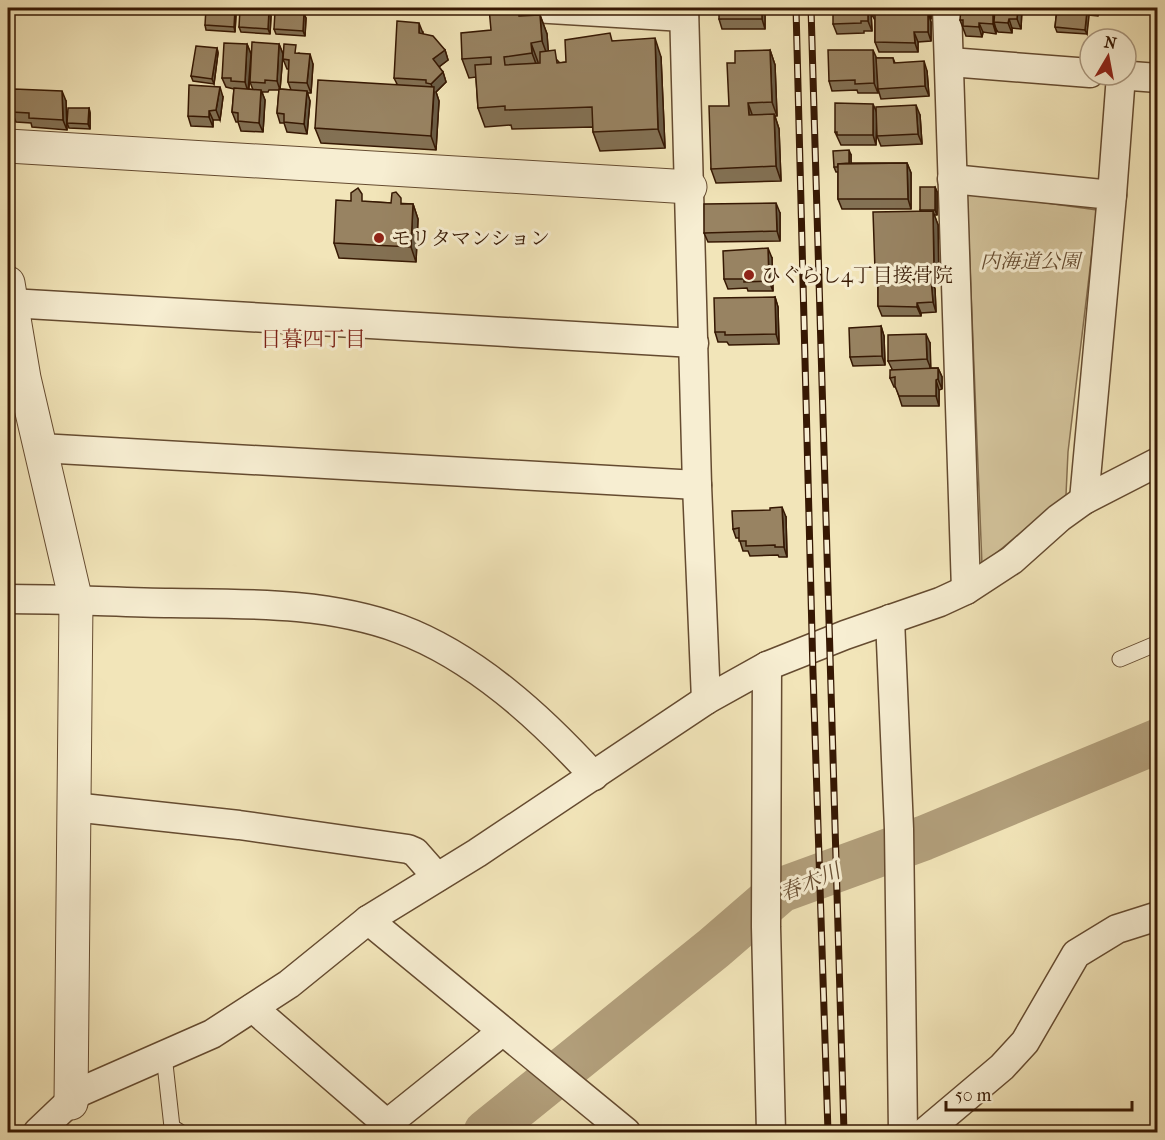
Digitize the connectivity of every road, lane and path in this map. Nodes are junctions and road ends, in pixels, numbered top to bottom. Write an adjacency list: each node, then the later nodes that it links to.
1 (533, 8): 3 (street)
2 (947, 8): 4 (street)
3 (684, 12): 11 (street)
4 (950, 62): 5 (street); 10 (street)
5 (1078, 72)
6 (1138, 76): 7 (street)
7 (1158, 78)
8 (1119, 87): 12 (street)
9 (8, 146): 11 (street)
10 (952, 179): 12 (street); 19 (street)
11 (690, 187): 14 (street)
12 (1112, 195): 18 (street)
13 (9, 293): 14 (street); 15 (street)
14 (694, 343): 17 (street)
15 (40, 448): 17 (street); 21 (street)
16 (1158, 462): 18 (street)
17 (697, 484): 26 (street)
18 (1084, 500): 19 (street)
19 (966, 590): 22 (street)
20 (8, 599): 21 (street)
21 (76, 601): 27 (street); 28 (street)
22 (890, 619): 25 (street); 40 (street)
23 (1158, 643): 24 (lane)
24 (1120, 659)
25 (767, 666): 26 (street); 39 (street)
26 (706, 700): 27 (street)
27 (594, 776): 29 (street)
28 (73, 807): 29 (street); 35 (street)
29 (437, 877): 31 (street)
30 (1158, 916): 41 (street)
31 (368, 920): 32 (street); 33 (street)
32 (253, 1008): 33 (street); 34 (street)
33 (503, 1031): 38 (street)
34 (164, 1055): 35 (street); 37 (lane)
35 (71, 1103): 36 (street)
36 (38, 1132)
37 (180, 1132)
38 (626, 1132)
39 (771, 1132)
40 (903, 1132)
41 (925, 1132)

